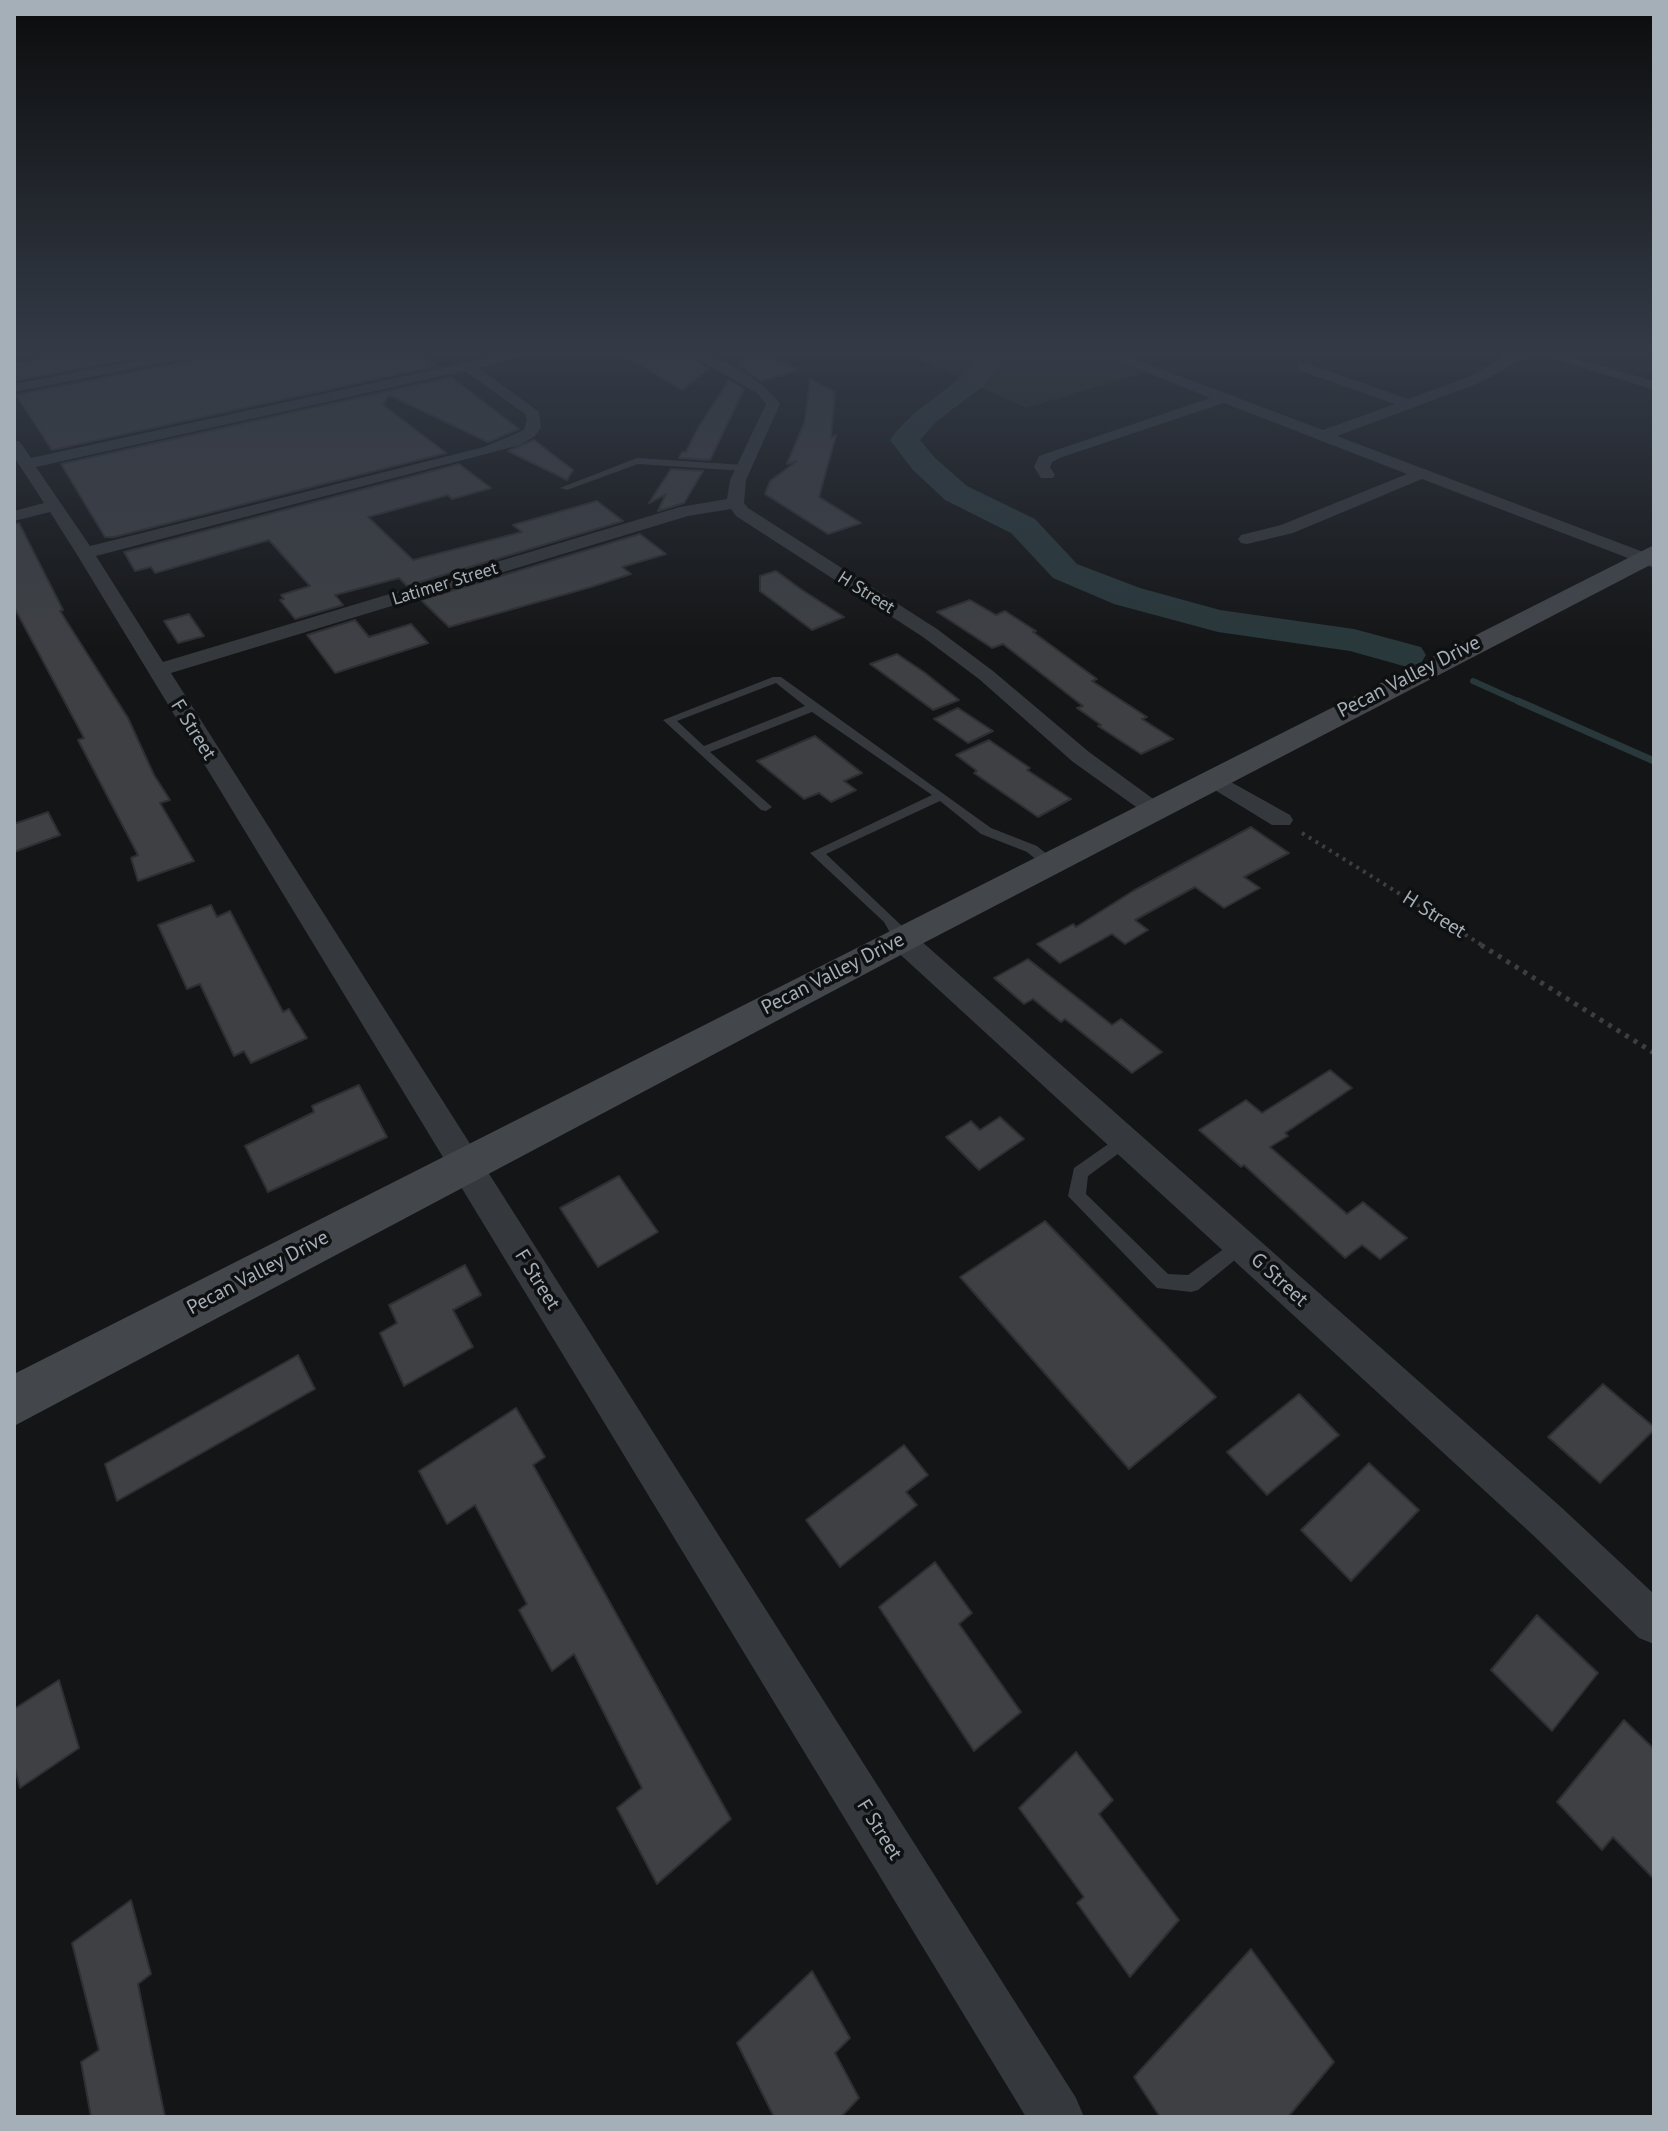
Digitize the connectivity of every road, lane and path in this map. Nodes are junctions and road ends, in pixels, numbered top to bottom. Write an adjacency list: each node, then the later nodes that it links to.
1 (476, 453): 14 (street)
2 (751, 453): 6 (street)
3 (1058, 453): 8 (street)
4 (1373, 453): 7 (street)
5 (20, 454): 11 (street, F Street)
6 (744, 468): 9 (lane); 10 (street)
7 (1423, 473): 13 (street); 15 (street)
8 (1047, 475)
9 (564, 488)
10 (735, 503): 16 (street, Latimer Street); 22 (street, H Street)
11 (54, 506): 12 (street); 14 (street, F Street)
12 (14, 516)
13 (1247, 539)
14 (85, 553): 16 (street, F Street)
15 (1650, 558): 19 (main road, Pecan Valley Drive)
16 (156, 671): 28 (street, F Street)
17 (813, 707): 18 (lane); 18 (lane); 20 (lane)
18 (702, 751): 21 (lane)
19 (1213, 779): 22 (main road, Pecan Valley Drive); 23 (street)
20 (941, 796): 24 (lane); 25 (lane)
21 (766, 807)
22 (1155, 809): 24 (main road, Pecan Valley Drive)
23 (1281, 820): 26 (path, H Street)
24 (1049, 863): 25 (main road, Pecan Valley Drive)
25 (901, 939): 27 (street, G Street); 28 (main road, Pecan Valley Drive)
26 (1654, 1053)
27 (1124, 1140): 29 (street, G Street); 29 (lane)
28 (465, 1164): 30 (main road, Pecan Valley Drive); 32 (street, F Street)
29 (1240, 1245): 31 (street, G Street)
30 (14, 1401)
31 (1654, 1623)
32 (1057, 2117)

